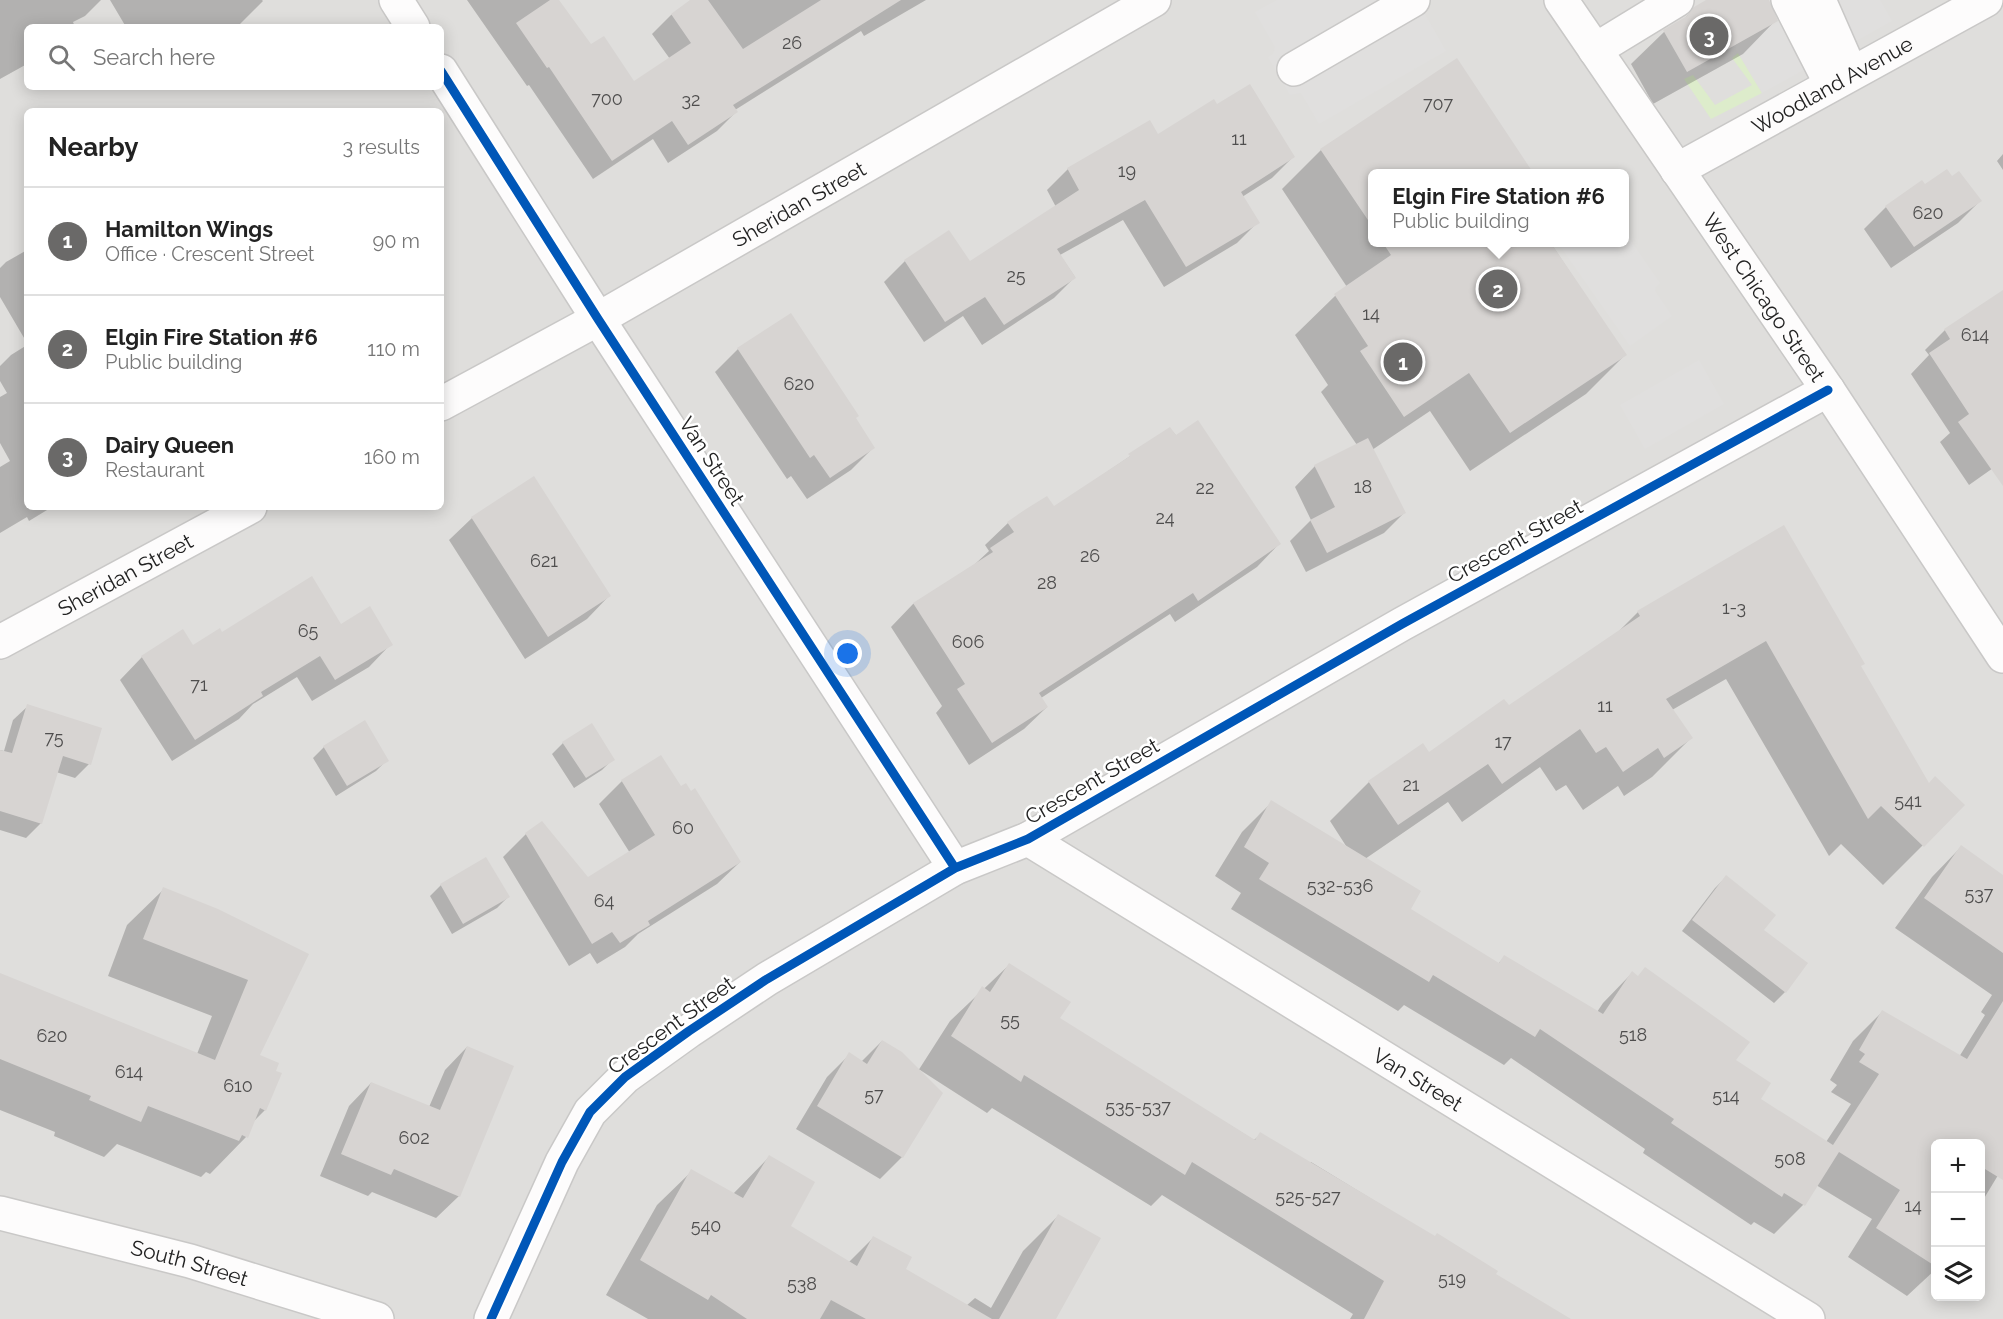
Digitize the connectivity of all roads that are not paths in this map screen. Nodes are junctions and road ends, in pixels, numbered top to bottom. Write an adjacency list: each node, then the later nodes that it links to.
1 (396, 0): 9 (street)
2 (1154, 0): 15 (street, Sheridan Street)
3 (1413, 0): 11 (street)
4 (1561, 0): 10 (street, West Chicago Street)
5 (1677, 0): 10 (street)
6 (1788, 0): 13 (street)
7 (1820, 0): 13 (street)
8 (1986, 0): 13 (street, Woodland Avenue)
9 (411, 24)
10 (1595, 50): 14 (street, West Chicago Street)
11 (1294, 69)
12 (444, 76): 15 (street, Van Street)
13 (1841, 79): 14 (street, Woodland Avenue)
14 (1677, 170): 16 (street, West Chicago Street)
15 (598, 319): 17 (street, Sheridan Street); 22 (street, Van Street)
16 (1828, 390): 20 (street, West Chicago Street); 21 (street, Crescent Street)
17 (444, 402)
18 (244, 510): 19 (street, Sheridan Street)
19 (0, 642)
20 (2003, 656)
21 (1028, 839): 22 (street, Crescent Street); 26 (street, Van Street)
22 (955, 868): 25 (street, Crescent Street)
23 (0, 1213): 24 (street, South Street)
24 (377, 1319)
25 (491, 1319)
26 (1808, 1319)

